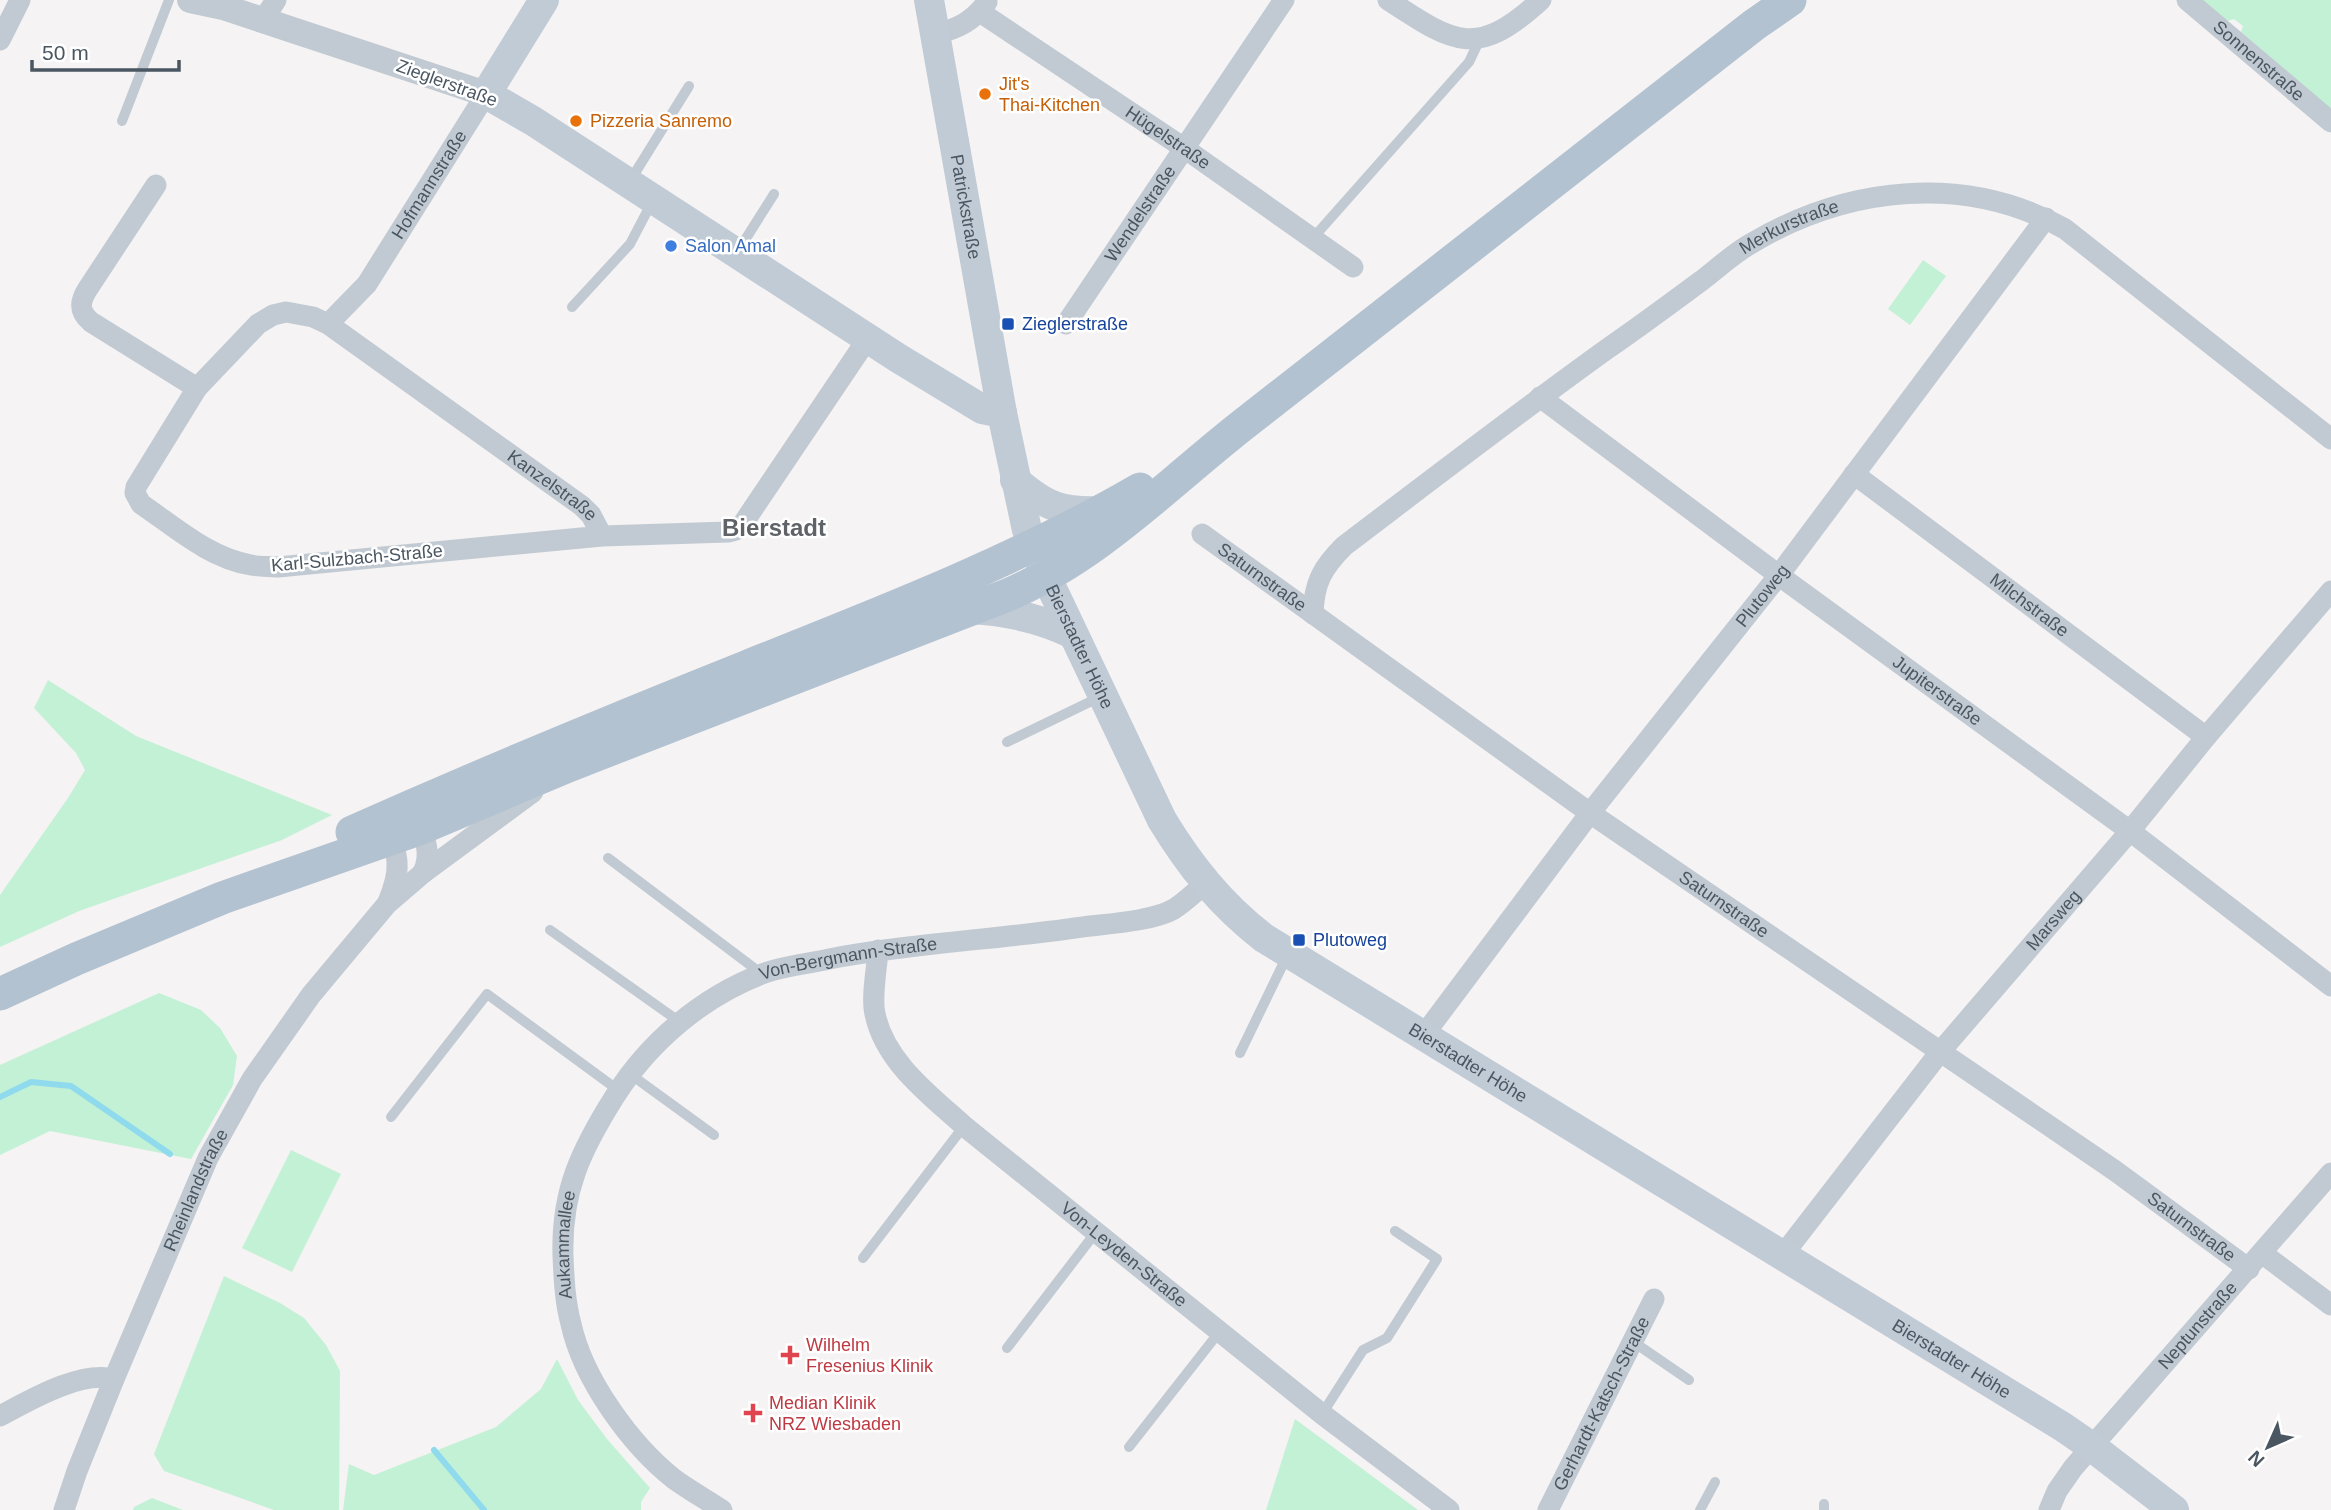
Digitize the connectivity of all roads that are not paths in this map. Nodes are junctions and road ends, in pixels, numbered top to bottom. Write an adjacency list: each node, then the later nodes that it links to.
1 (20, 0): 15 (street)
2 (169, 0): 18 (lane)
3 (190, 0): 12 (street, Zieglerstraße)
4 (544, 0): 17 (main road, Hofmannstraße)
5 (929, 0): 13 (main road, Patrickstraße)
6 (1284, 0): 20 (street, Wendelstraße)
7 (1388, 0): 14 (street)
8 (1541, 0): 14 (street)
9 (1790, 0): 37 (main road)
10 (2187, 0): 19 (street, Sonnenstraße)
11 (984, 6): 13 (street); 20 (street, Hügelstraße)
12 (269, 10): 17 (street, Zieglerstraße)
13 (935, 34): 35 (main road, Patrickstraße)
14 (1480, 38): 26 (lane)
15 (0, 40)
16 (689, 86): 21 (lane)
17 (486, 94): 21 (main road, Zieglerstraße); 30 (street, Hofmannstraße)
18 (122, 121)
19 (2331, 122)
20 (1184, 148): 26 (street, Hügelstraße); 31 (street, Wendelstraße)
21 (628, 183): 24 (main road, Zieglerstraße)
22 (156, 185): 33 (street)
23 (774, 194): 27 (lane)
24 (653, 199): 27 (main road, Zieglerstraße); 29 (lane)
25 (2046, 218): 34 (street, Merkurstraße); 36 (street, Merkurstraße); 38 (street, Plutoweg)
26 (1313, 238): 28 (street, Hügelstraße)
27 (736, 253): 32 (main road, Zieglerstraße)
28 (1353, 267)
29 (572, 307)
30 (328, 324): 33 (street, Kanzelstraße); 43 (street, Kanzelstraße)
31 (1066, 324)
32 (868, 338): 35 (main road, Zieglerstraße); 43 (street, Kanzelstraße)
33 (197, 388): 40 (street, Kanzelstraße)
34 (1540, 397): 45 (street, Jupiterstraße); 49 (street, Merkurstraße)
35 (1002, 413): 39 (main road, Bierstadter Höhe)
36 (2331, 439)
37 (1220, 443): 41 (main road); 46 (main road)
38 (1854, 474): 45 (street, Plutoweg); 52 (street, Milchstraße)
39 (1015, 480): 41 (main road); 44 (main road, Bierstadter Höhe)
40 (135, 493): 43 (street, Karl-Sulzbach-Straße)
41 (1103, 511): 44 (main road)
42 (1202, 534): 49 (street, Saturnstraße)
43 (602, 536)
44 (1033, 545): 46 (main road, Bierstadter Höhe); 56 (main road)
45 (1779, 575): 55 (street, Plutoweg); 57 (street, Jupiterstraße)
46 (1045, 576): 48 (main road); 50 (main road, Bierstadter Höhe)
47 (2331, 591): 52 (street, Marsweg)
48 (971, 609): 50 (main road); 54 (main road)
49 (1312, 614): 55 (street, Saturnstraße)
50 (1073, 634): 51 (main road, Bierstadter Höhe)
51 (1102, 696): 53 (lane); 60 (main road, Bierstadter Höhe)
52 (2206, 737): 57 (street, Marsweg)
53 (1007, 743)
54 (568, 766): 56 (main road); 59 (street, Rheinlandstraße)
55 (1590, 813): 69 (street, Plutoweg); 70 (street, Saturnstraße)
56 (404, 826): 59 (street); 61 (street, Rheinlandstraße); 67 (main road)
57 (2130, 831): 66 (street, Jupiterstraße); 70 (street, Marsweg)
58 (608, 858): 65 (lane)
59 (423, 873): 61 (street, Rheinlandstraße)
60 (1205, 884): 63 (street, Von-Bergmann-Straße); 64 (main road, Bierstadter Höhe)
61 (387, 904): 88 (street, Rheinlandstraße)
62 (550, 930): 68 (lane)
63 (878, 950): 65 (street, Von-Bergmann-Straße); 74 (street, Von-Leyden-Straße)
64 (1288, 954): 69 (main road, Bierstadter Höhe); 71 (lane)
65 (762, 974): 68 (street, Von-Bergmann-Straße)
66 (2331, 986)
67 (0, 994)
68 (680, 1022): 72 (street, Von-Bergmann-Straße)
69 (1423, 1036): 80 (main road, Bierstadter Höhe)
70 (1941, 1052): 80 (street, Marsweg); 82 (street, Saturnstraße)
71 (1240, 1053)
72 (624, 1082): 73 (lane); 75 (lane); 76 (street, Von-Bergmann-Straße)
73 (391, 1117)
74 (964, 1126): 79 (street, Von-Leyden-Straße); 81 (lane)
75 (714, 1135)
76 (573, 1172): 96 (street, Aukammallee)
77 (2331, 1173): 82 (street, Neptunstraße)
78 (1395, 1231): 90 (lane)
79 (1097, 1232): 85 (street, Von-Leyden-Straße); 87 (lane)
80 (1782, 1256): 93 (main road, Bierstadter Höhe)
81 (863, 1258)
82 (2256, 1261): 84 (street, Saturnstraße); 93 (street, Neptunstraße)
83 (1654, 1298): 86 (street, Gerhardt-Katsch-Straße)
84 (2331, 1305)
85 (1220, 1331): 90 (street, Von-Leyden-Straße); 92 (lane)
86 (1632, 1341): 89 (lane); 98 (street, Gerhardt-Katsch-Straße)
87 (1007, 1348)
88 (114, 1379): 91 (street); 95 (street, Rheinlandstraße)
89 (1689, 1380)
90 (1322, 1414): 97 (street, Von-Leyden-Straße)
91 (0, 1416)
92 (1129, 1447)
93 (2092, 1447): 100 (street, Neptunstraße); 101 (main road, Bierstadter Höhe)
94 (1715, 1482): 99 (lane)
95 (64, 1510)
96 (722, 1510)
97 (1449, 1510)
98 (1548, 1510)
99 (1700, 1510)
100 (2049, 1510)
101 (2174, 1510)

